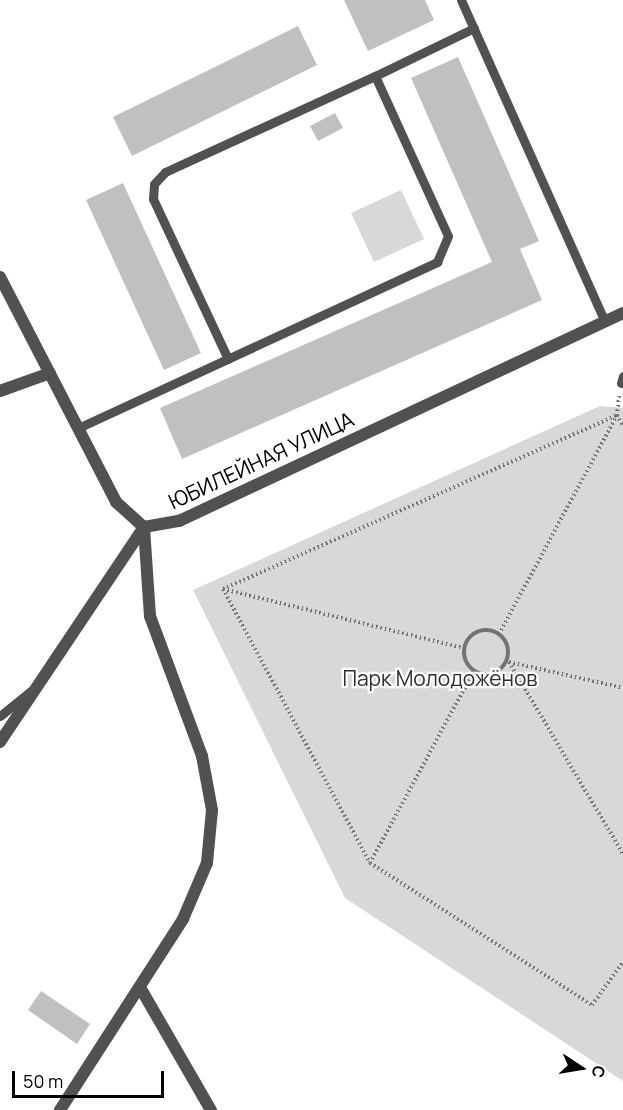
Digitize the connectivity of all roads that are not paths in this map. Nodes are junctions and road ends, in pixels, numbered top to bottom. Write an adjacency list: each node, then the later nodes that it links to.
1 (461, 0): 2 (lane)
2 (474, 28): 3 (lane); 6 (lane)
3 (375, 76): 7 (lane); 7 (lane)
4 (1, 281): 8 (street)
5 (623, 313): 6 (street, ЮБИЛЕЙНАЯ УЛИЦА)
6 (605, 322): 11 (street, ЮБИЛЕЙНАЯ УЛИЦА)
7 (228, 359): 10 (lane)
8 (50, 373): 9 (street); 10 (street)
9 (0, 391)
10 (78, 428): 11 (street)
11 (144, 527): 12 (street); 15 (street)
12 (38, 685): 13 (lane); 14 (street)
13 (0, 716)
14 (0, 742)
15 (141, 989): 16 (street); 17 (street)
16 (60, 1110)
17 (211, 1110)

